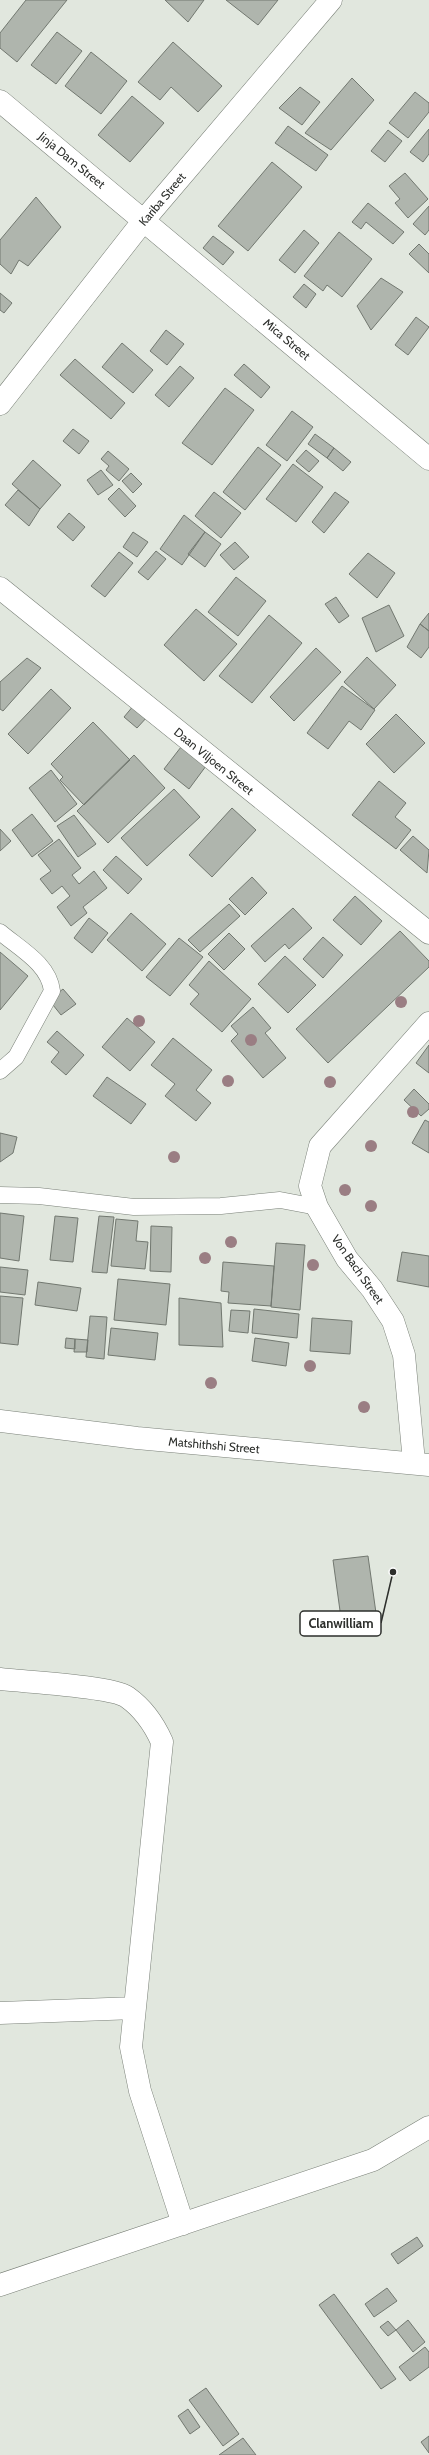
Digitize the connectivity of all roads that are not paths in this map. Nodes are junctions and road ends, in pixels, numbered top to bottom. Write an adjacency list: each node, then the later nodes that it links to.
1 (331, 0): 3 (street, Kariba Street)
2 (0, 101): 3 (street, Jinja Dam Street)
3 (144, 220): 4 (street, Kariba Street); 5 (street, Mica Street)
4 (0, 404)
5 (429, 459)
6 (0, 588): 8 (street, Daan Viljoen Street)
7 (0, 932): 10 (lane)
8 (429, 933)
9 (429, 1024): 12 (street, Von Bach Street)
10 (0, 1071)
11 (0, 1195): 12 (lane)
12 (317, 1207): 14 (street, Von Bach Street)
13 (0, 1421): 14 (street, Matshithshi Street)
14 (422, 1463)
15 (0, 1679): 16 (street)
16 (135, 2008): 17 (street); 19 (street)
17 (0, 2013)
18 (429, 2128): 19 (street)
19 (183, 2224): 20 (street)
20 (0, 2285)

